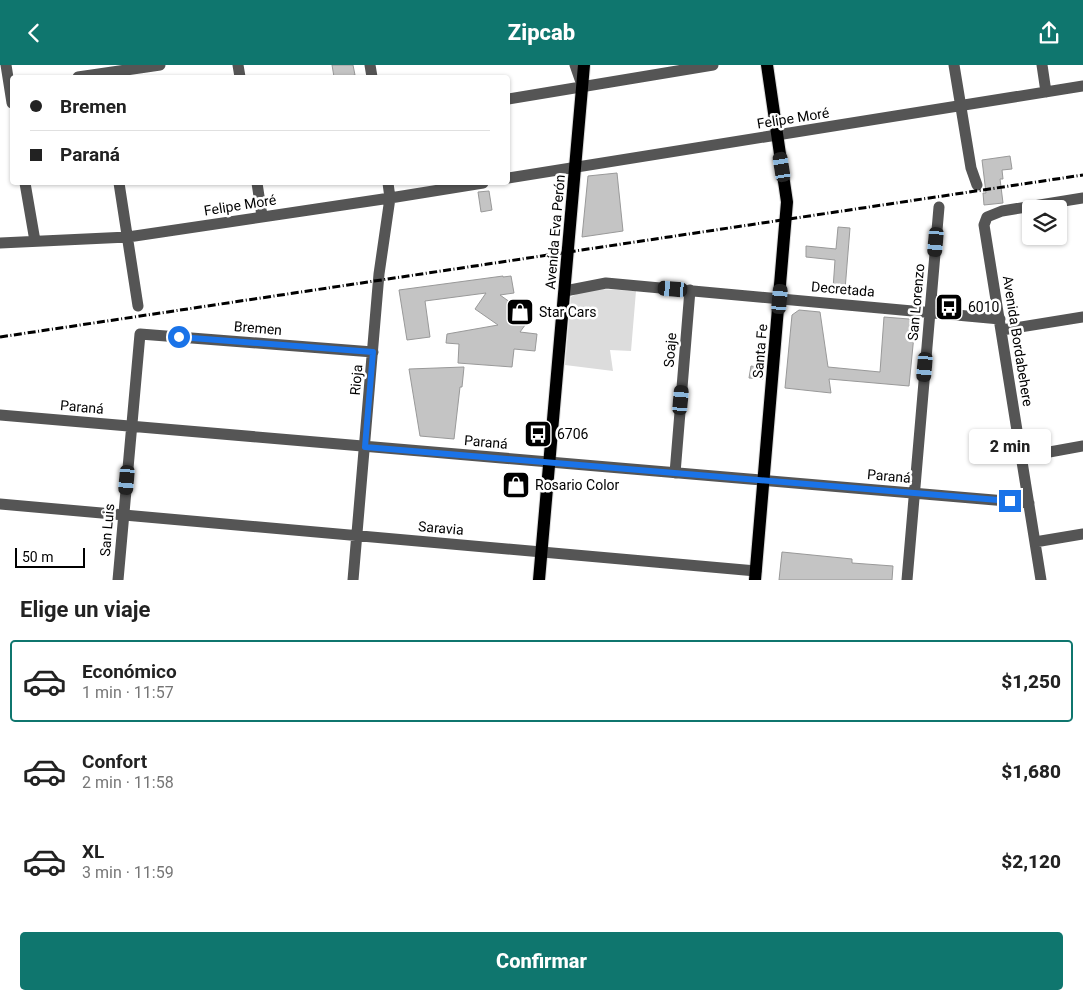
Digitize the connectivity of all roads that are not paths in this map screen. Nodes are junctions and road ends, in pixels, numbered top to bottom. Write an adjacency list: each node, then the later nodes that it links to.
1 (6, 65): 13 (street)
2 (160, 65): 9 (street)
3 (575, 65): 12 (street)
4 (584, 65): 12 (main road, Avenida Eva Perón)
5 (713, 65): 12 (street)
6 (766, 65): 17 (main road, Santa Fe)
7 (954, 65): 16 (street)
8 (1042, 65): 14 (street)
9 (102, 72): 10 (street)
10 (88, 75)
11 (1083, 86): 14 (street, Felipe Moré)
12 (582, 87): 15 (street); 18 (main road, Avenida Eva Perón)
13 (8, 89)
14 (1046, 92): 16 (street, Felipe Moré)
15 (510, 99)
16 (961, 106): 17 (street, Felipe Moré); 25 (street)
17 (777, 135): 18 (street, Felipe Moré); 35 (main road, Santa Fe)
18 (576, 167): 19 (street, Felipe Moré); 34 (main road, Avenida Eva Perón)
19 (510, 178)
20 (25, 185): 31 (street)
21 (119, 185): 30 (street)
22 (257, 185): 29 (street)
23 (388, 185): 26 (street, Rioja)
24 (471, 185): 26 (street, Felipe Moré)
25 (977, 185)
26 (390, 198): 29 (street, Felipe Moré); 41 (street, Rioja)
27 (1083, 198): 39 (street, Avenida Bordabehere)
28 (939, 207): 37 (street, San Lorenzo)
29 (262, 216): 30 (street, Felipe Moré)
30 (128, 237): 31 (street, Felipe Moré); 36 (street)
31 (35, 241): 32 (street, Felipe Moré)
32 (0, 243)
33 (690, 290): 34 (street, Decretada); 35 (street, Decretada); 48 (street, Soaje)
34 (565, 291): 47 (main road, Avenida Eva Perón)
35 (780, 299): 37 (street, Decretada); 49 (main road, Santa Fe)
36 (138, 306)
37 (930, 312): 39 (street, Decretada); 50 (street, San Lorenzo)
38 (1083, 317): 39 (street, Decretada)
39 (1001, 324): 46 (street, Avenida Bordabehere)
40 (140, 334): 41 (street, Bremen); 43 (street, San Luis)
41 (373, 352): 45 (street, Rioja)
42 (0, 415): 43 (street, Paraná)
43 (132, 427): 45 (street, Paraná); 53 (street, San Luis)
44 (1083, 446): 46 (street)
45 (365, 447): 47 (street, Paraná); 55 (street, Rioja)
46 (1022, 457): 51 (street, Avenida Bordabehere)
47 (549, 462): 48 (street, Paraná); 57 (main road, Avenida Eva Perón)
48 (675, 473): 49 (street, Paraná)
49 (764, 480): 50 (street, Paraná); 58 (main road, Santa Fe)
50 (914, 493): 51 (street, Paraná); 62 (street, San Lorenzo)
51 (1029, 503): 56 (street, Avenida Bordabehere)
52 (0, 504): 53 (street, Saravia)
53 (124, 515): 55 (street, Saravia); 59 (street, San Luis)
54 (1083, 534): 56 (street)
55 (358, 536): 57 (street, Saravia); 60 (street, Rioja)
56 (1035, 542): 63 (street, Avenida Bordabehere)
57 (541, 552): 58 (street, Saravia); 61 (main road, Avenida Eva Perón)
58 (756, 575)
59 (118, 580)
60 (353, 580)
61 (539, 580)
62 (907, 580)
63 (1041, 580)

